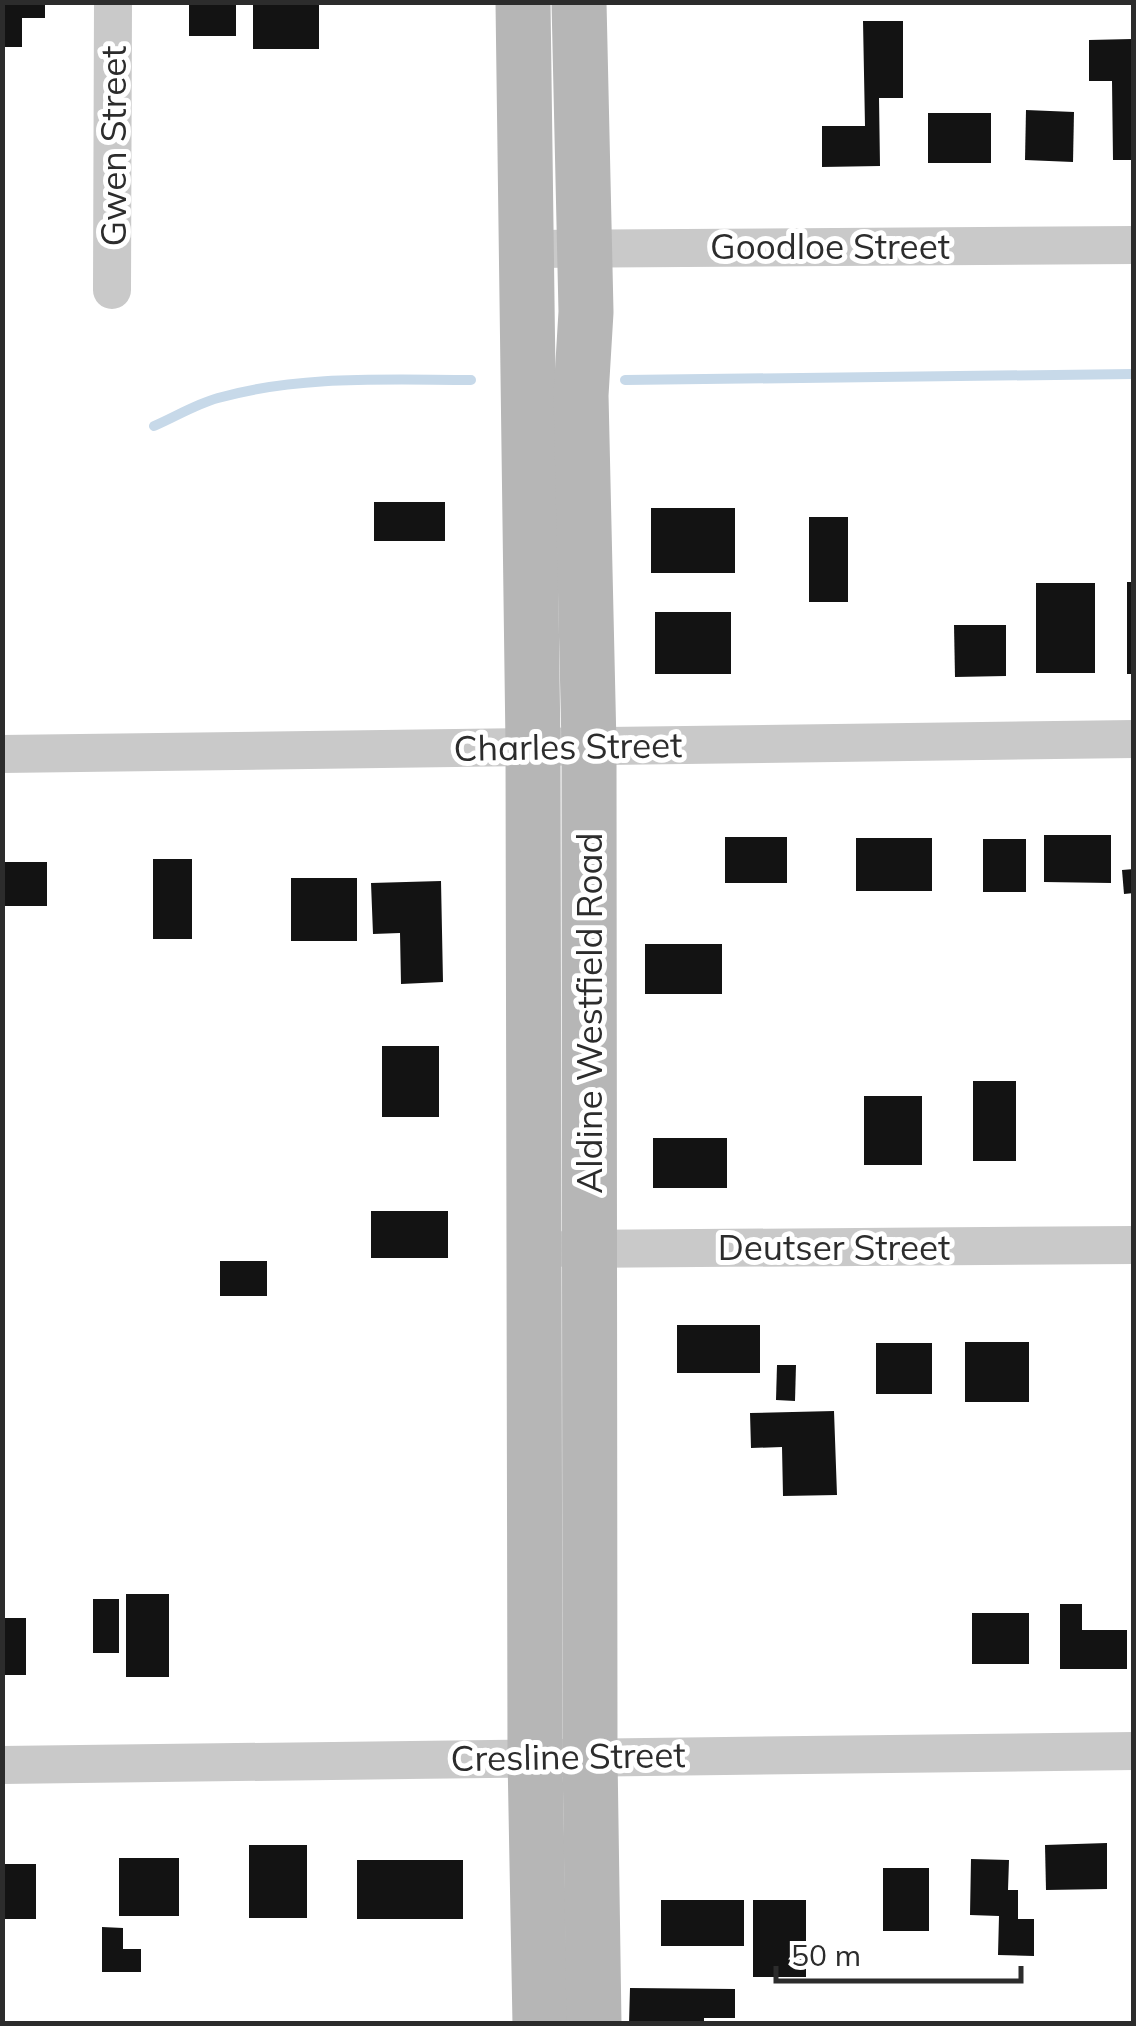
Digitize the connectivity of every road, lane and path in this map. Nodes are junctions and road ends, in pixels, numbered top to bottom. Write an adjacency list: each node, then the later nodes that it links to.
1 (114, 2): 7 (street, Gwen Street)
2 (523, 2): 6 (main road, Aldine Westfield Road)
3 (579, 2): 5 (main road, Aldine Westfield Road)
4 (1134, 245): 5 (street, Goodloe Street)
5 (583, 247): 6 (street, Goodloe Street); 9 (main road, Aldine Westfield Road)
6 (526, 249): 10 (main road, Aldine Westfield Road)
7 (112, 290)
8 (1134, 739): 9 (street, Charles Street)
9 (588, 745): 10 (street, Charles Street); 13 (main road, Aldine Westfield Road)
10 (533, 746): 11 (street, Charles Street); 14 (main road, Aldine Westfield Road)
11 (2, 754)
12 (1134, 1245): 13 (street, Deutser Street)
13 (590, 1249): 14 (street, Deutser Street); 16 (main road, Aldine Westfield Road)
14 (535, 1250): 17 (main road, Aldine Westfield Road)
15 (1134, 1750): 16 (street, Cresline Street)
16 (590, 1756): 17 (street, Cresline Street); 20 (main road, Aldine Westfield Road)
17 (535, 1757): 18 (street, Cresline Street); 19 (main road, Aldine Westfield Road)
18 (2, 1764)
19 (540, 2024)
20 (594, 2024)

